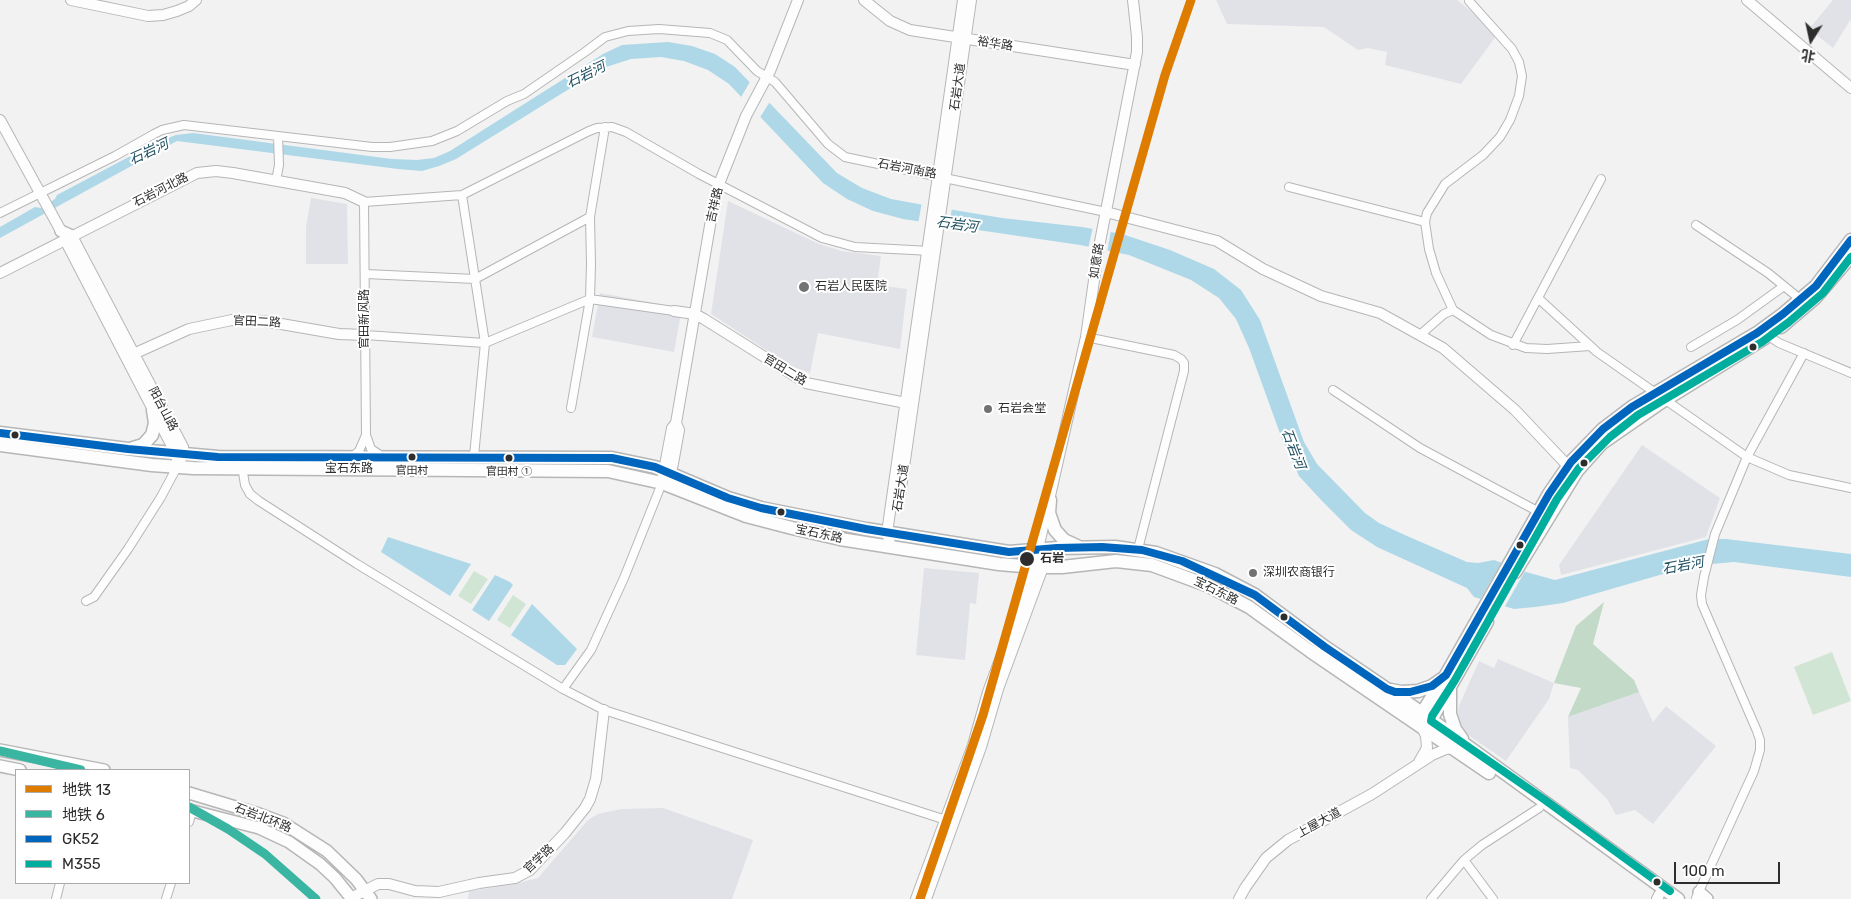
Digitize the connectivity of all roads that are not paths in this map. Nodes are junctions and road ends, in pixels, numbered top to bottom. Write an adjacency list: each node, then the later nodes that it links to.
1 (71, 0): 2 (street)
2 (196, 0)
3 (798, 0): 12 (street, 吉祥路)
4 (864, 0): 10 (street, 裕华路)
5 (964, 0): 10 (street, 石岩大道)
6 (971, 0): 10 (street, 石岩大道)
7 (1133, 0): 11 (street, 如意路)
8 (1747, 0): 13 (street)
9 (1469, 1): 28 (street)
10 (961, 38): 11 (street, 裕华路); 17 (street, 石岩大道)
11 (1135, 65): 25 (street, 如意路)
12 (768, 77): 16 (street, 石岩河南路); 17 (street, 石岩河南路); 20 (street, 吉祥路)
13 (1851, 88)
14 (0, 120): 22 (street, 阳台山路)
15 (605, 127): 20 (street); 23 (street); 27 (street)
16 (278, 138): 19 (street); 22 (street, 石岩河南路)
17 (942, 176): 25 (street, 石岩河南路); 32 (street, 石岩大道)
18 (1601, 179): 38 (street)
19 (276, 181): 24 (street, 石岩河北路); 30 (street, 石岩河北路)
20 (719, 184): 32 (street); 43 (street, 吉祥路)
21 (1289, 187): 28 (street)
22 (40, 195): 26 (street, 石岩河南路); 30 (street, 阳台山路)
23 (462, 195): 24 (street); 36 (street)
24 (364, 202): 35 (street, 官田新风路)
25 (1106, 212): 45 (street); 46 (street, 如意路)
26 (0, 213)
27 (590, 217): 36 (street); 39 (street)
28 (1425, 222): 41 (street)
29 (1696, 225): 37 (street)
30 (66, 236): 34 (street, 石岩河北路); 53 (street, 阳台山路)
31 (1851, 240): 40 (main road)
32 (931, 251): 57 (street, 石岩大道); 76 (street, 石岩大道)
33 (1851, 256): 47 (main road)
34 (0, 273)
35 (366, 274): 36 (street); 44 (street, 官田新风路)
36 (475, 279): 48 (street)
37 (1784, 286): 40 (street); 51 (street)
38 (1538, 298): 49 (street); 50 (street)
39 (590, 299): 42 (street); 48 (street); 58 (street)
40 (1800, 299): 56 (main road)
41 (1453, 310): 45 (street); 49 (street)
42 (674, 311): 43 (street, 官田二路)
43 (695, 314): 57 (street, 官田二路); 72 (street, 吉祥路)
44 (365, 335): 48 (street); 53 (street, 官田二路); 61 (street, 官田新风路)
45 (1420, 335): 70 (street)
46 (1086, 336): 74 (street, 如意路); 80 (street)
47 (1768, 336): 52 (street); 56 (main road)
48 (485, 343): 65 (street)
49 (1513, 345): 50 (street)
50 (1590, 346): 56 (street)
51 (1690, 347)
52 (1804, 353): 54 (street); 68 (street)
53 (130, 355): 59 (street, 阳台山路); 64 (street, 阳台山路)
54 (1851, 373)
55 (1332, 390): 75 (street)
56 (1661, 396): 68 (street); 70 (main road); 81 (main road)
57 (906, 403): 76 (street, 石岩大道)
58 (571, 408)
59 (153, 410): 63 (main road); 64 (street, 阳台山路)
60 (0, 433): 63 (main road, 宝石东路)
61 (366, 436): 66 (street); 67 (street)
62 (0, 445): 71 (main road, 宝石东路)
63 (128, 449): 64 (main road, 宝石东路)
64 (179, 454): 69 (main road, 宝石东路); 71 (street, 阳台山路)
65 (474, 456): 67 (main road, 宝石东路); 72 (main road, 宝石东路)
66 (349, 457): 67 (main road, 宝石东路); 69 (main road, 宝石东路)
67 (385, 457)
68 (1747, 457): 73 (street); 104 (street)
69 (241, 463): 71 (main road, 宝石东路); 72 (main road, 宝石东路); 85 (street)
70 (1568, 466): 75 (main road)
71 (177, 467): 83 (street)
72 (666, 475): 76 (main road, 宝石东路); 77 (main road, 宝石东路); 85 (street)
73 (1851, 488)
74 (1050, 500): 78 (main road); 79 (street, 如意路)
75 (1539, 512): 81 (main road)
76 (890, 533): 77 (street, 石岩大道); 79 (main road, 宝石东路)
77 (891, 547): 82 (main road, 宝石东路)
78 (1081, 548): 79 (main road, 宝石东路); 80 (main road, 宝石东路)
79 (1038, 550): 82 (street, 如意路)
80 (1138, 550): 86 (main road, 宝石东路)
81 (1513, 566): 84 (main road)
82 (1038, 567): 88 (main road, 宝石东路); 99 (street); 110 (street)
83 (86, 602)
84 (1448, 680): 86 (main road); 88 (main road); 90 (main road)
85 (563, 688): 87 (street)
86 (1387, 689): 88 (main road, 宝石东路)
87 (604, 710): 99 (street); 103 (street, 官学路)
88 (1425, 720): 89 (main road); 90 (main road); 92 (street, 上屋大道)
89 (1452, 748): 92 (street, 上屋大道); 97 (main road)
90 (1470, 749): 114 (main road)
91 (0, 750): 95 (main road)
92 (1416, 764): 111 (street, 上屋大道)
93 (0, 766): 94 (main road)
94 (15, 769)
95 (99, 769)
96 (190, 793): 103 (main road, 石岩北环路)
97 (1539, 808): 100 (street); 106 (main road)
98 (190, 814): 105 (main road, 石岩北环路)
99 (946, 820): 109 (street)
100 (1464, 860): 112 (street); 113 (street)
101 (60, 884): 107 (street)
102 (171, 884): 108 (street)
103 (369, 894): 105 (street, 官学路)
104 (1701, 896)
105 (352, 898)
106 (1660, 898)
107 (56, 899)
108 (166, 899)
109 (916, 899)
110 (926, 899)
111 (1239, 899)
112 (1431, 899)
113 (1493, 899)
114 (1678, 899)

